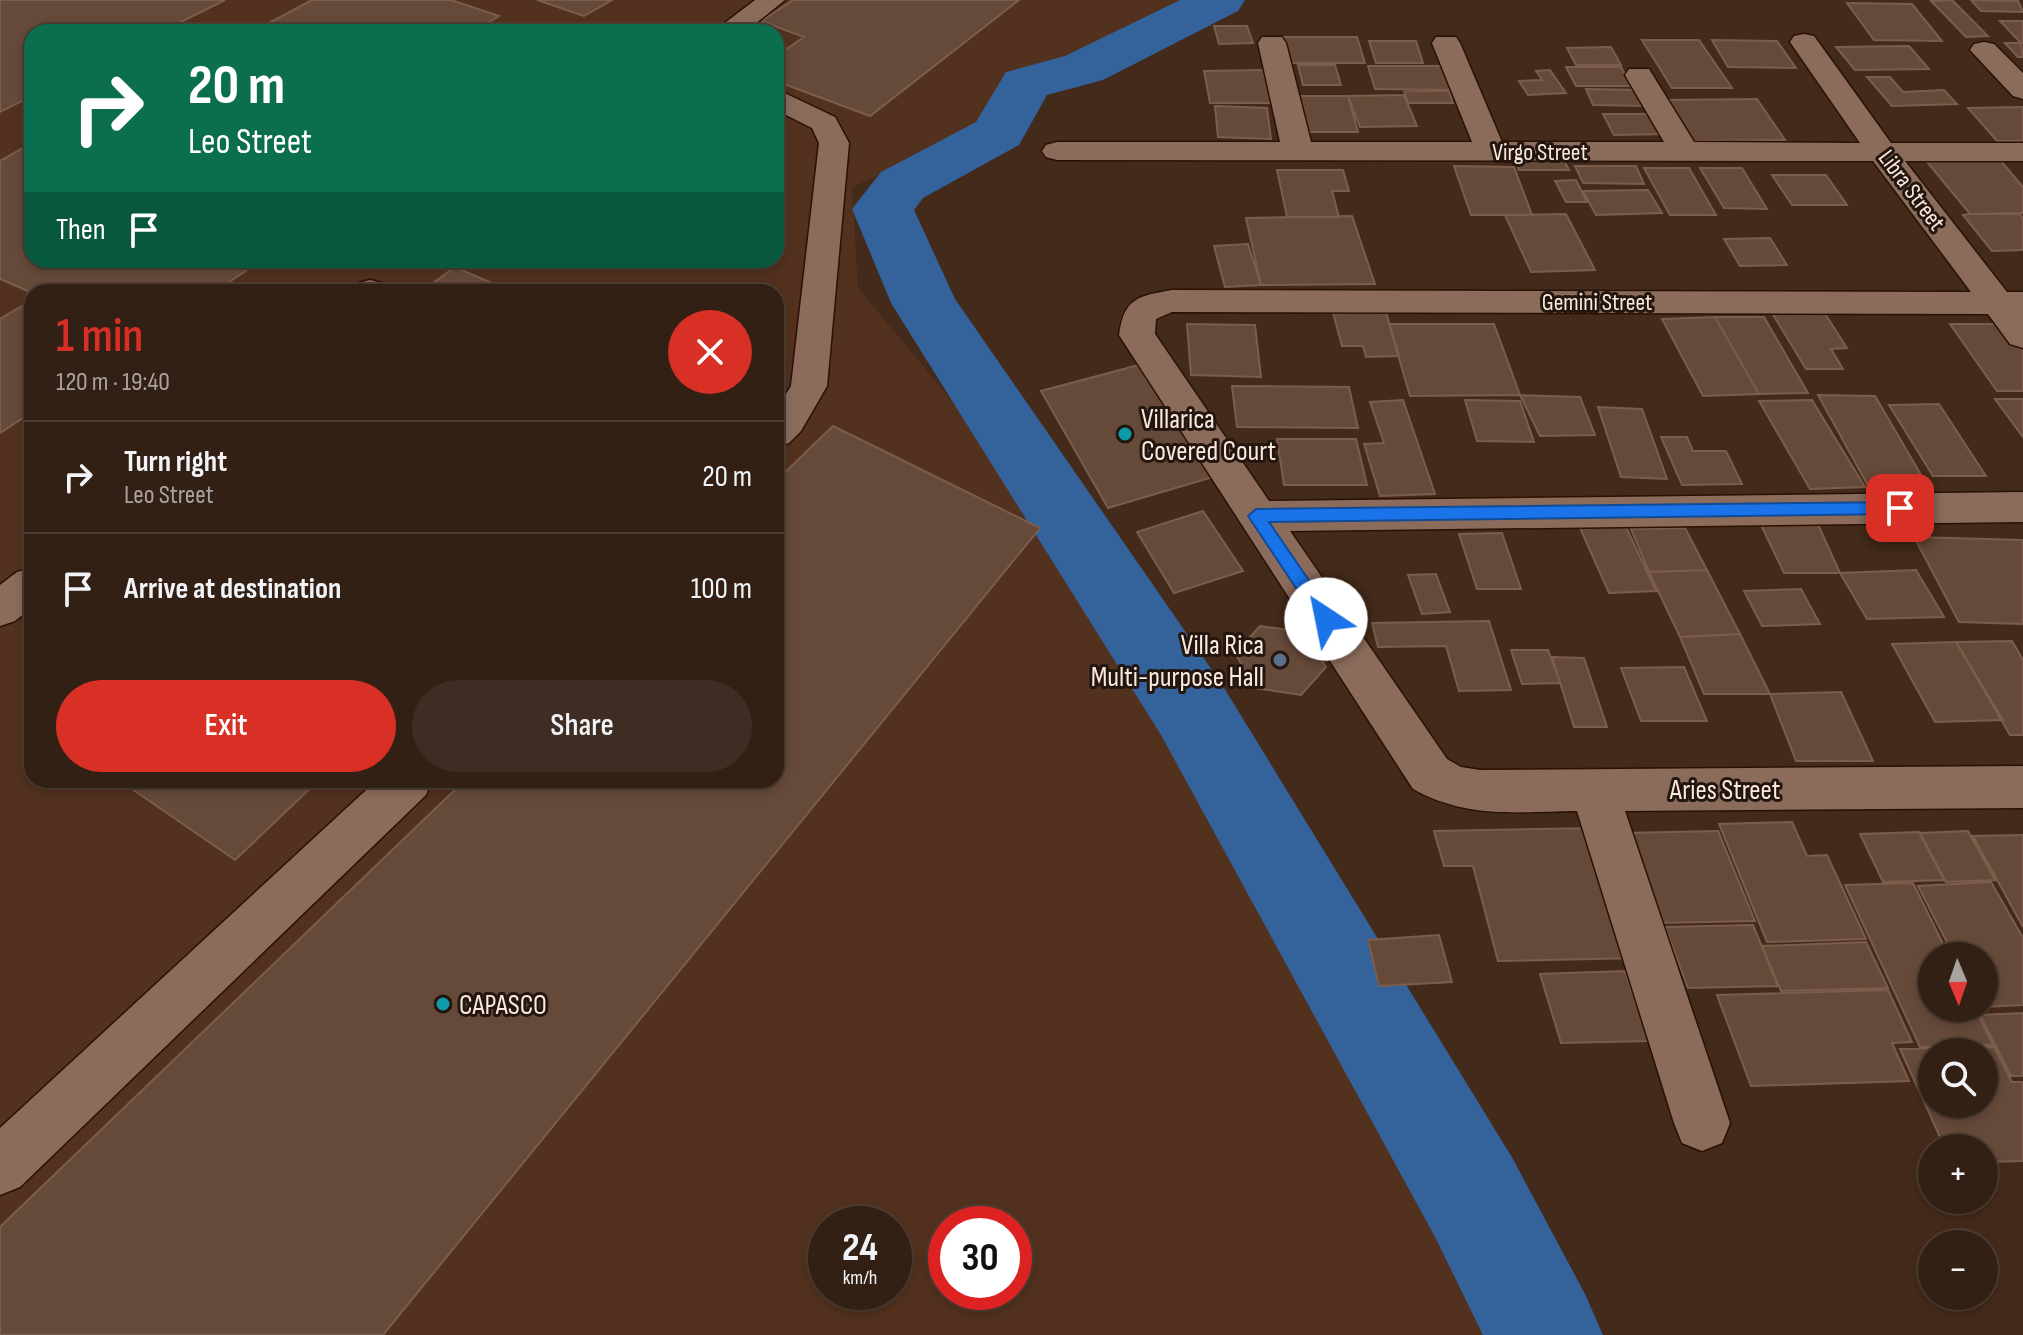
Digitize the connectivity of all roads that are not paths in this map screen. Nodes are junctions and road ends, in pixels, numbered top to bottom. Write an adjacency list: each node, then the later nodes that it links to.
1 (772, 0): 2 (street)
2 (738, 24)
3 (1804, 42): 14 (street, Libra Street)
4 (1272, 43): 11 (street)
5 (1446, 43): 12 (street)
6 (1984, 50): 8 (street)
7 (1639, 75): 13 (street)
8 (2023, 90)
9 (784, 102): 18 (street)
10 (1057, 151): 11 (street, Virgo Street)
11 (1298, 152): 12 (street, Virgo Street)
12 (1491, 152): 13 (street, Virgo Street)
13 (1685, 152): 14 (street, Virgo Street)
14 (1882, 152): 15 (street, Virgo Street); 16 (street, Libra Street)
15 (2023, 152)
16 (2010, 303): 17 (street, Libra Street); 20 (street, Gemini Street)
17 (2023, 336)
18 (784, 426)
19 (2023, 507): 20 (street)
20 (1256, 516): 25 (street, Aries Street)
21 (24, 590): 22 (street)
22 (0, 609)
23 (2023, 787): 25 (street, Aries Street)
24 (401, 788): 27 (street)
25 (1594, 790): 26 (street)
26 (1702, 1123)
27 (0, 1167)

